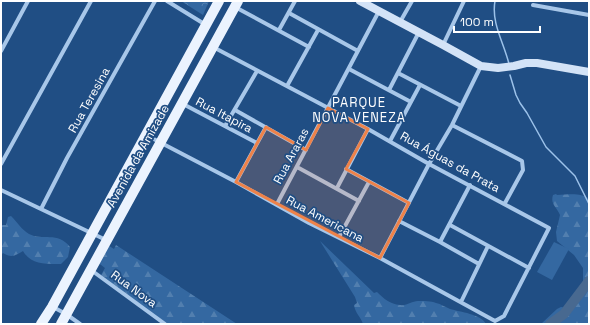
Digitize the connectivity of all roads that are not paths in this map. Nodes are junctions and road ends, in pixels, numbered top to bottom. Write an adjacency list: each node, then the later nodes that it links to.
1 (28, 1): 23 (street)
2 (91, 1): 47 (street)
3 (155, 1): 60 (street, Rua Teresina)
4 (167, 1): 16 (street)
5 (219, 1): 16 (main road, Avenida da Amizade)
6 (295, 1): 13 (street)
7 (360, 1): 12 (street)
8 (412, 1): 15 (street)
9 (464, 1): 20 (street)
10 (237, 4): 17 (street); 22 (main road, Avenida da Amizade)
11 (533, 5): 14 (street)
12 (379, 11): 15 (street); 24 (street, Rua Araras)
13 (289, 13): 17 (street); 18 (street)
14 (589, 15)
15 (400, 22): 19 (street)
16 (206, 25): 42 (main road, Avenida da Amizade)
17 (279, 30): 21 (street)
18 (318, 30): 21 (street); 24 (street)
19 (419, 32): 20 (street); 29 (street)
20 (443, 45): 25 (street)
21 (309, 47): 31 (street)
22 (213, 48): 27 (street, Rua Águas da Prata); 34 (main road, Avenida da Amizade)
23 (1, 51)
24 (358, 52): 26 (street, Rua Araras)
25 (480, 66): 28 (street); 35 (street)
26 (349, 69): 32 (street); 36 (street, Rua Araras)
27 (257, 70): 31 (street, Rua Águas da Prata); 37 (street)
28 (589, 72)
29 (398, 73): 30 (street); 32 (street)
30 (420, 85): 33 (street); 35 (street)
31 (287, 86): 36 (street, Rua Águas da Prata)
32 (389, 90): 33 (street)
33 (411, 102): 43 (street)
34 (182, 104): 39 (street, Rua Itapira); 44 (main road, Avenida da Amizade)
35 (461, 106): 38 (street)
36 (328, 108): 41 (street, Rua Águas da Prata); 46 (street, Rua Araras)
37 (235, 110): 39 (street); 40 (street)
38 (452, 125): 48 (street); 58 (street)
39 (225, 126): 45 (street, Rua Itapira)
40 (266, 127): 45 (street); 46 (street)
41 (368, 129): 43 (street, Rua Águas da Prata); 50 (street)
42 (146, 135): 44 (street, Rua Americana); 63 (main road, Avenida da Amizade)
43 (390, 141): 48 (street, Rua Águas da Prata)
44 (161, 142): 51 (street, Rua Americana); 65 (main road, Avenida da Amizade)
45 (257, 143): 51 (street)
46 (306, 150): 49 (street, Rua Araras)
47 (1, 164)
48 (429, 164): 53 (street, Rua Águas da Prata); 57 (street)
49 (298, 166): 54 (street); 59 (street, Rua Araras)
50 (346, 169): 52 (street); 54 (street)
51 (236, 182): 59 (street, Rua Americana)
52 (369, 182): 56 (street); 57 (street)
53 (470, 185): 58 (street, Rua Águas da Prata); 62 (street)
54 (337, 188): 56 (street)
55 (1, 190): 60 (street)
56 (358, 201): 64 (street)
57 (409, 202): 61 (street)
58 (505, 203): 70 (street, Rua Águas da Prata)
59 (277, 204): 64 (street, Rua Americana)
60 (41, 209): 63 (street)
61 (399, 221): 66 (street); 68 (street)
62 (450, 225): 66 (street); 67 (street)
63 (91, 233): 65 (street); 73 (main road, Avenida da Amizade)
64 (339, 237): 68 (street, Rua Americana)
65 (106, 240): 71 (main road, Avenida da Amizade)
66 (440, 242): 69 (street)
67 (488, 246): 69 (street); 70 (street)
68 (380, 258): 72 (street, Rua Americana)
69 (479, 264): 72 (street)
70 (529, 268): 72 (street, Rua Americana)
71 (90, 269): 74 (main road, Avenida da Amizade); 78 (street, Rua Nova)
72 (461, 302)
73 (52, 307): 74 (street); 75 (main road, Avenida da Amizade)
74 (66, 314): 76 (main road, Avenida da Amizade); 77 (street)
75 (41, 324)
76 (61, 324)
77 (80, 324)
78 (166, 324)

